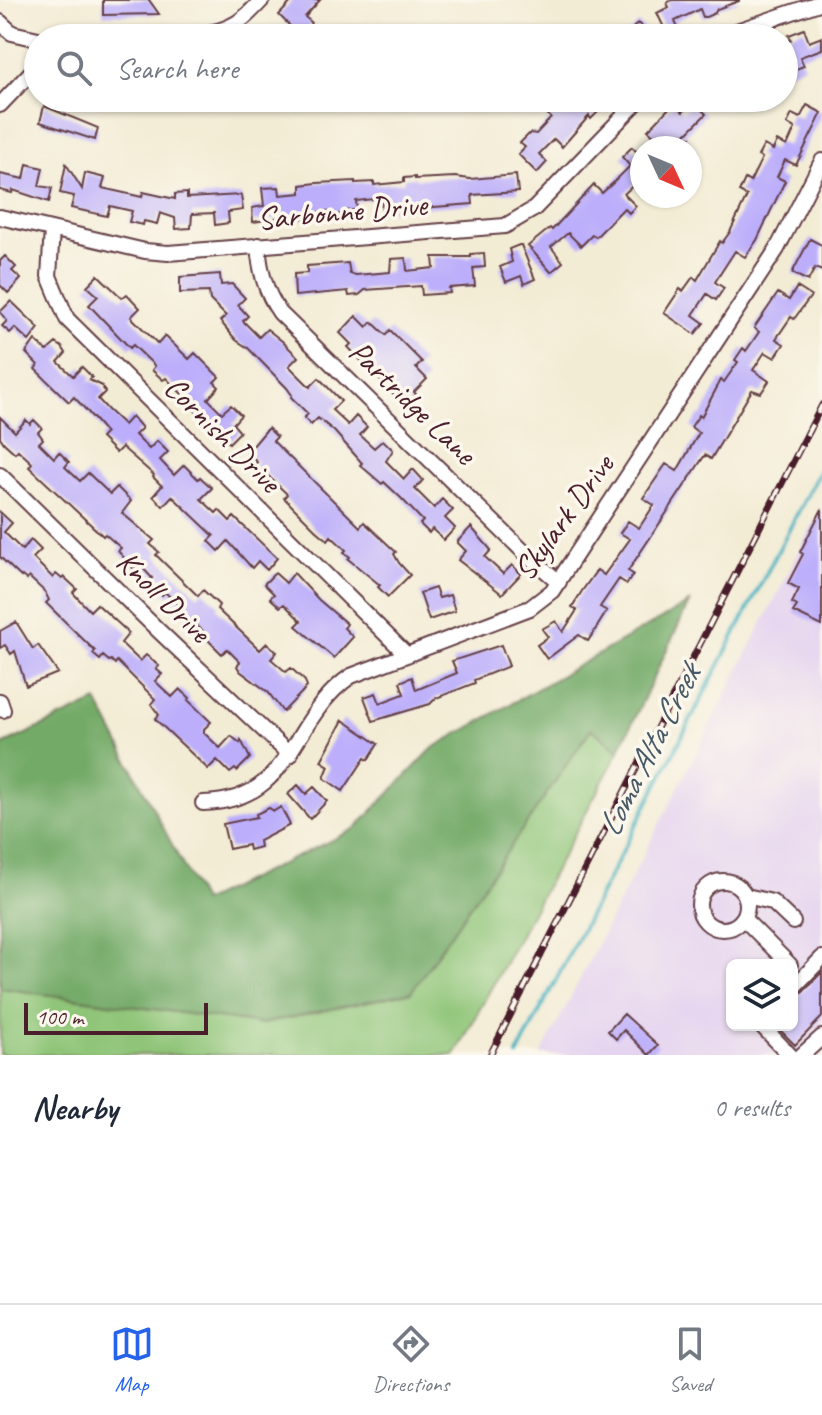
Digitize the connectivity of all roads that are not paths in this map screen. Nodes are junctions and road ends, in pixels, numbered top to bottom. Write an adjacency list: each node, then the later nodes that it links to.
1 (262, 0): 4 (street)
2 (822, 2): 5 (street)
3 (0, 22): 6 (street)
4 (234, 24)
5 (757, 24)
6 (24, 36)
7 (24, 80): 8 (street)
8 (0, 105)
9 (628, 112): 13 (street, Sarbonne Drive)
10 (822, 161): 15 (street, Skylark Drive)
11 (0, 217): 12 (street, Sarbonne Drive)
12 (52, 230): 13 (street, Sarbonne Drive); 16 (street, Cornish Drive)
13 (258, 245): 15 (street, Partridge Lane)
14 (0, 475): 17 (street, Knoll Drive)
15 (559, 582): 16 (street, Skylark Drive)
16 (407, 655): 17 (street, Skylark Drive)
17 (290, 755): 18 (street, Skylark Drive)
18 (203, 803)
19 (746, 896): 20 (street); 20 (street); 21 (street)
20 (743, 918): 23 (street)
21 (793, 922)
22 (822, 958): 25 (street)
23 (784, 959)
24 (798, 973): 25 (street)
25 (803, 978): 26 (street)
26 (798, 983)
27 (767, 1031): 29 (street)
28 (822, 1037): 30 (street)
29 (790, 1055)
30 (802, 1055)

